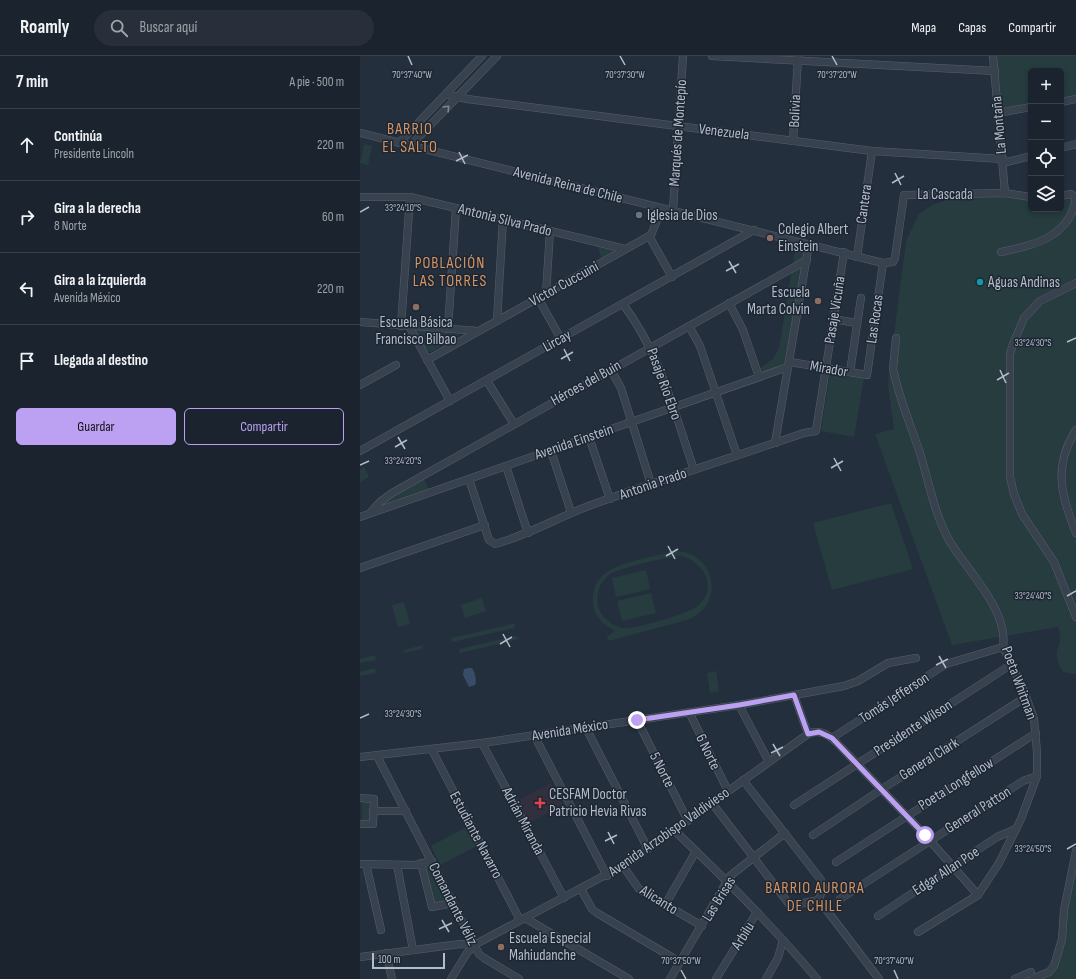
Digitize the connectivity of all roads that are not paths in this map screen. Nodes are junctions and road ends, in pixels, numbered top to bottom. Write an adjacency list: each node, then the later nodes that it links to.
1 (482, 56): 8 (street)
2 (496, 56): 9 (street)
3 (684, 56): 14 (street, Marqués de Montepío)
4 (712, 56): 6 (street)
5 (993, 56): 7 (street, La Montaña)
6 (798, 58): 7 (street); 16 (street, Bolivia)
7 (994, 71): 13 (street, La Montaña)
8 (446, 94): 9 (street, Venezuela); 17 (street)
9 (457, 97): 14 (street, Venezuela); 19 (street, one-way to 9)
10 (1076, 99): 11 (street)
11 (1064, 101)
12 (1028, 108): 13 (street)
13 (998, 113): 23 (street, La Montaña)
14 (679, 127): 16 (street, Venezuela); 31 (street, Marqués de Montepío)
15 (360, 133): 17 (street, Avenida Reina de Chile)
16 (793, 141): 21 (street, Venezuela)
17 (399, 143): 19 (street, Avenida Reina de Chile)
18 (1076, 144): 20 (street)
19 (410, 146): 30 (street, Avenida Reina de Chile)
20 (1064, 147)
21 (872, 150): 23 (street, Venezuela); 40 (street, Cantera)
22 (1028, 157): 23 (street, Venezuela)
23 (1003, 161): 24 (street, La Montaña)
24 (1005, 193): 28 (street, La Cascada); 42 (street, La Cascada)
25 (1064, 195): 39 (street)
26 (360, 197): 27 (street, Antonia Silva Prado)
27 (410, 197): 29 (street, Antonia Silva Prado); 55 (street)
28 (1028, 197)
29 (456, 208): 32 (street, Antonia Silva Prado); 58 (street)
30 (662, 208): 31 (street, Avenida Reina de Chile); 35 (street, Marqués de Montepío)
31 (673, 210): 33 (street, Avenida Reina de Chile)
32 (503, 219): 34 (street, Antonia Silva Prado); 52 (street)
33 (754, 230): 36 (street, Avenida Reina de Chile); 44 (street, Lircay)
34 (550, 231): 37 (street, Antonia Silva Prado); 46 (street)
35 (649, 236): 37 (street, Víctor Cuccuini); 44 (street)
36 (809, 244): 38 (street, Avenida Reina de Chile); 41 (street)
37 (625, 249): 46 (street, Víctor Cuccuini)
38 (844, 252): 40 (street, Avenida Reina de Chile); 51 (street, Pasaje Vicuña)
39 (1001, 252)
40 (857, 257): 43 (street, Avenida Reina de Chile)
41 (806, 260): 49 (street, Héroes del Buin); 64 (street)
42 (893, 262): 43 (street, Avenida Reina de Chile)
43 (883, 263): 69 (street, Las Rocas)
44 (672, 277): 50 (street, Lircay)
45 (1076, 283): 97 (street)
46 (546, 294): 47 (street, Víctor Cuccuini)
47 (538, 298): 52 (street, Víctor Cuccuini); 61 (street)
48 (861, 298): 54 (street)
49 (729, 303): 57 (street, Héroes del Buin); 70 (street)
50 (623, 304): 61 (street, Lircay); 62 (street, Pasaje Río Ebro)
51 (833, 319): 54 (street); 66 (street, Pasaje Vicuña)
52 (496, 321): 59 (street, Víctor Cuccuini)
53 (360, 322): 55 (street)
54 (857, 323): 68 (street)
55 (401, 326): 56 (street)
56 (409, 326): 58 (street); 63 (street)
57 (689, 326): 62 (street, Héroes del Buin); 73 (street)
58 (448, 329): 59 (street)
59 (478, 331): 63 (street, Víctor Cuccuini)
60 (896, 338): 98 (street, Poeta Whitman)
61 (561, 339): 71 (street, Lircay)
62 (651, 347): 67 (street, Héroes del Buin); 75 (street, Pasaje Río Ebro)
63 (427, 360): 74 (street)
64 (789, 364): 66 (street, Mirador); 70 (street, Avenida Einstein); 81 (street)
65 (396, 366): 72 (street)
66 (826, 369): 68 (street, Mirador); 79 (street, Pasaje Vicuña)
67 (611, 370): 76 (street); 77 (street, Héroes del Buin)
68 (850, 372): 69 (street, Mirador)
69 (867, 375)
70 (759, 377): 73 (street, Avenida Einstein)
71 (487, 381): 74 (street, Lircay); 77 (street)
72 (360, 385)
73 (715, 393): 75 (street, Avenida Einstein); 84 (street)
74 (450, 401): 82 (street, Lircay)
75 (673, 408): 76 (street, Avenida Einstein); 86 (street, Pasaje Río Ebro)
76 (631, 422): 80 (street, Avenida Einstein); 88 (street)
77 (514, 424): 91 (street, Héroes del Buin)
78 (1076, 430): 95 (street)
79 (816, 431): 81 (street, Antonia Prado)
80 (589, 437): 83 (street, Avenida Einstein); 89 (street)
81 (775, 443): 84 (street, Antonia Prado)
82 (360, 451)
83 (551, 451): 85 (street, Avenida Einstein); 90 (street)
84 (737, 455): 86 (street, Antonia Prado)
85 (506, 466): 87 (street, Avenida Einstein); 94 (street)
86 (694, 470): 88 (street, Antonia Prado)
87 (469, 479): 91 (street, Avenida Einstein); 93 (street)
88 (651, 484): 89 (street, Antonia Prado)
89 (610, 498): 90 (street, Antonia Prado)
90 (571, 512): 94 (street, Antonia Prado)
91 (370, 513): 92 (street, Avenida Einstein)
92 (360, 517)
93 (484, 525): 94 (street, Antonia Prado); 96 (street)
94 (528, 532)
95 (1076, 533)
96 (360, 568)
97 (1076, 617)
98 (1003, 647): 100 (street, Poeta Whitman); 110 (street, Tomás Jefferson)
99 (916, 658): 101 (street, Avenida México)
100 (1012, 664): 102 (street, Poeta Whitman); 116 (street, Presidente Wilson)
101 (794, 695): 103 (street, Avenida México); 108 (street)
102 (1026, 697): 107 (street, Poeta Whitman); 119 (street, General Clark)
103 (739, 705): 104 (street, Avenida México); 115 (street)
104 (688, 712): 105 (street, Avenida México); 120 (street, 6 Norte)
105 (637, 720): 106 (street, Avenida México); 127 (street, 5 Norte)
106 (586, 728): 109 (street, Avenida México); 134 (street)
107 (1036, 733): 117 (street, Poeta Whitman); 126 (street, Poeta Longfellow)
108 (808, 734): 110 (street); 115 (street, Avenida Arzobispo Valdivieso)
109 (534, 735): 111 (street, Avenida México); 145 (street)
110 (832, 738): 116 (street)
111 (482, 744): 112 (street, Avenida México); 149 (street, Adrián Miranda)
112 (432, 750): 113 (street, Avenida México); 156 (street, Estudiante Navarro)
113 (376, 756): 114 (street, Avenida México); 125 (street, Comandante Véliz)
114 (360, 757)
115 (769, 762): 118 (street, Avenida Arzobispo Valdivieso)
116 (857, 764): 119 (street); 123 (street, Presidente Wilson)
117 (1037, 776): 129 (street, Poeta Whitman); 133 (street, General Patton)
118 (743, 780): 120 (street, Avenida Arzobispo Valdivieso); 131 (street)
119 (882, 789): 126 (street); 132 (street, General Clark)
120 (728, 791): 122 (street, Avenida Arzobispo Valdivieso)
121 (360, 798): 124 (street)
122 (712, 803): 127 (street, Avenida Arzobispo Valdivieso); 137 (street)
123 (794, 806)
124 (373, 811): 125 (street); 128 (street)
125 (406, 811): 138 (street, Comandante Véliz)
126 (906, 816): 133 (street); 139 (street, Poeta Longfellow)
127 (688, 821): 130 (street, Avenida Arzobispo Valdivieso)
128 (360, 824)
129 (1016, 829): 144 (street, Edgar Allan Poe); 148 (street, Poeta Whitman)
130 (674, 830): 134 (street, Avenida Arzobispo Valdivieso); 135 (street)
131 (785, 833): 137 (street, Las Brisas); 151 (street)
132 (813, 835)
133 (930, 840): 144 (street); 150 (street, General Patton)
134 (648, 849): 143 (street, Avenida Arzobispo Valdivieso)
135 (696, 851): 146 (street); 153 (street)
136 (1076, 851): 166 (street)
137 (754, 858): 146 (street, Las Brisas); 151 (street)
138 (432, 861): 140 (street); 152 (street, Comandante Véliz)
139 (836, 862)
140 (421, 863): 142 (street); 152 (street)
141 (363, 864): 142 (street); 158 (street)
142 (397, 865): 162 (street)
143 (623, 866): 145 (street, Avenida Arzobispo Valdivieso); 153 (street, Alicanto)
144 (952, 867): 148 (street); 155 (street, Edgar Allan Poe)
145 (607, 876): 147 (street, Avenida Arzobispo Valdivieso)
146 (727, 880): 154 (street); 157 (street, Las Brisas)
147 (581, 889): 149 (street, Avenida Arzobispo Valdivieso); 165 (street)
148 (978, 895): 159 (street, Poeta Whitman)
149 (564, 898): 156 (street, Avenida Arzobispo Valdivieso)
150 (840, 899)
151 (819, 900): 175 (street)
152 (454, 903): 161 (street, Comandante Véliz)
153 (665, 905): 157 (street, Alicanto)
154 (757, 912): 160 (street); 172 (street, Arbilu)
155 (878, 916)
156 (523, 919): 161 (street, Avenida Arzobispo Valdivieso); 170 (street)
157 (702, 926): 165 (street, Las Brisas)
158 (381, 930)
159 (918, 932)
160 (783, 940): 173 (street); 174 (street)
161 (474, 945): 162 (street); 168 (street, Avenida Arzobispo Valdivieso); 169 (street, Comandante Véliz)
162 (413, 950): 163 (street)
163 (386, 953): 164 (street); 167 (street)
164 (360, 957)
165 (680, 962): 171 (street, Las Brisas)
166 (1032, 976): 176 (street)
167 (392, 979)
168 (451, 979)
169 (519, 979)
170 (628, 979)
171 (670, 979)
172 (716, 979)
173 (766, 979)
174 (817, 979)
175 (879, 979)
176 (1014, 979)

